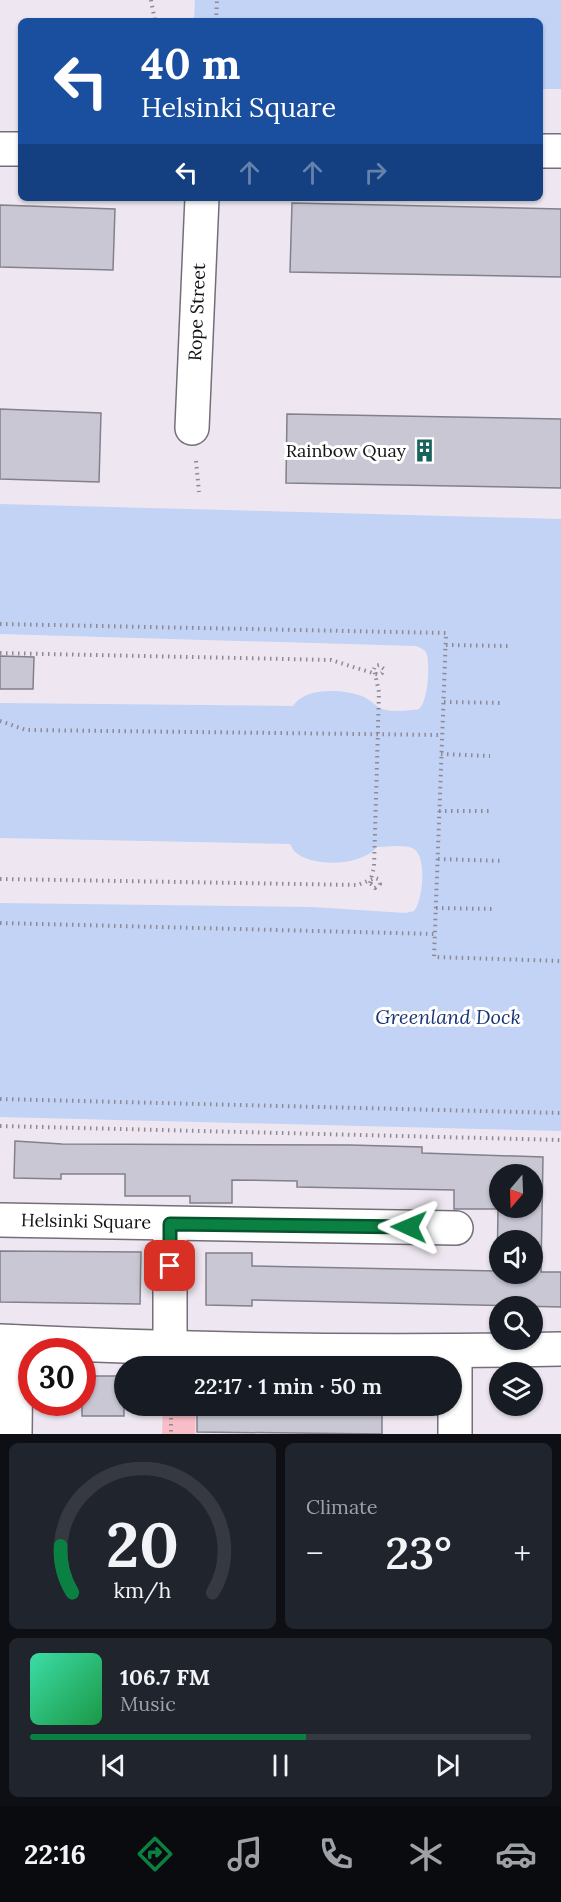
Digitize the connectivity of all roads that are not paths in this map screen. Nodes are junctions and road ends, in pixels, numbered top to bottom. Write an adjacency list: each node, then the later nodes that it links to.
1 (0, 149): 2 (street)
2 (18, 149)
3 (561, 151): 4 (street)
4 (543, 152)
5 (202, 201): 6 (street, Rope Street)
6 (192, 428)
7 (0, 1220): 8 (street, Helsinki Square)
8 (170, 1224): 9 (street, Helsinki Square); 11 (street, Helsinki Square)
9 (456, 1228)
10 (8, 1341): 11 (street); 14 (street)
11 (170, 1348): 13 (street)
12 (561, 1348): 13 (street)
13 (455, 1351): 15 (street)
14 (15, 1434)
15 (455, 1434)

